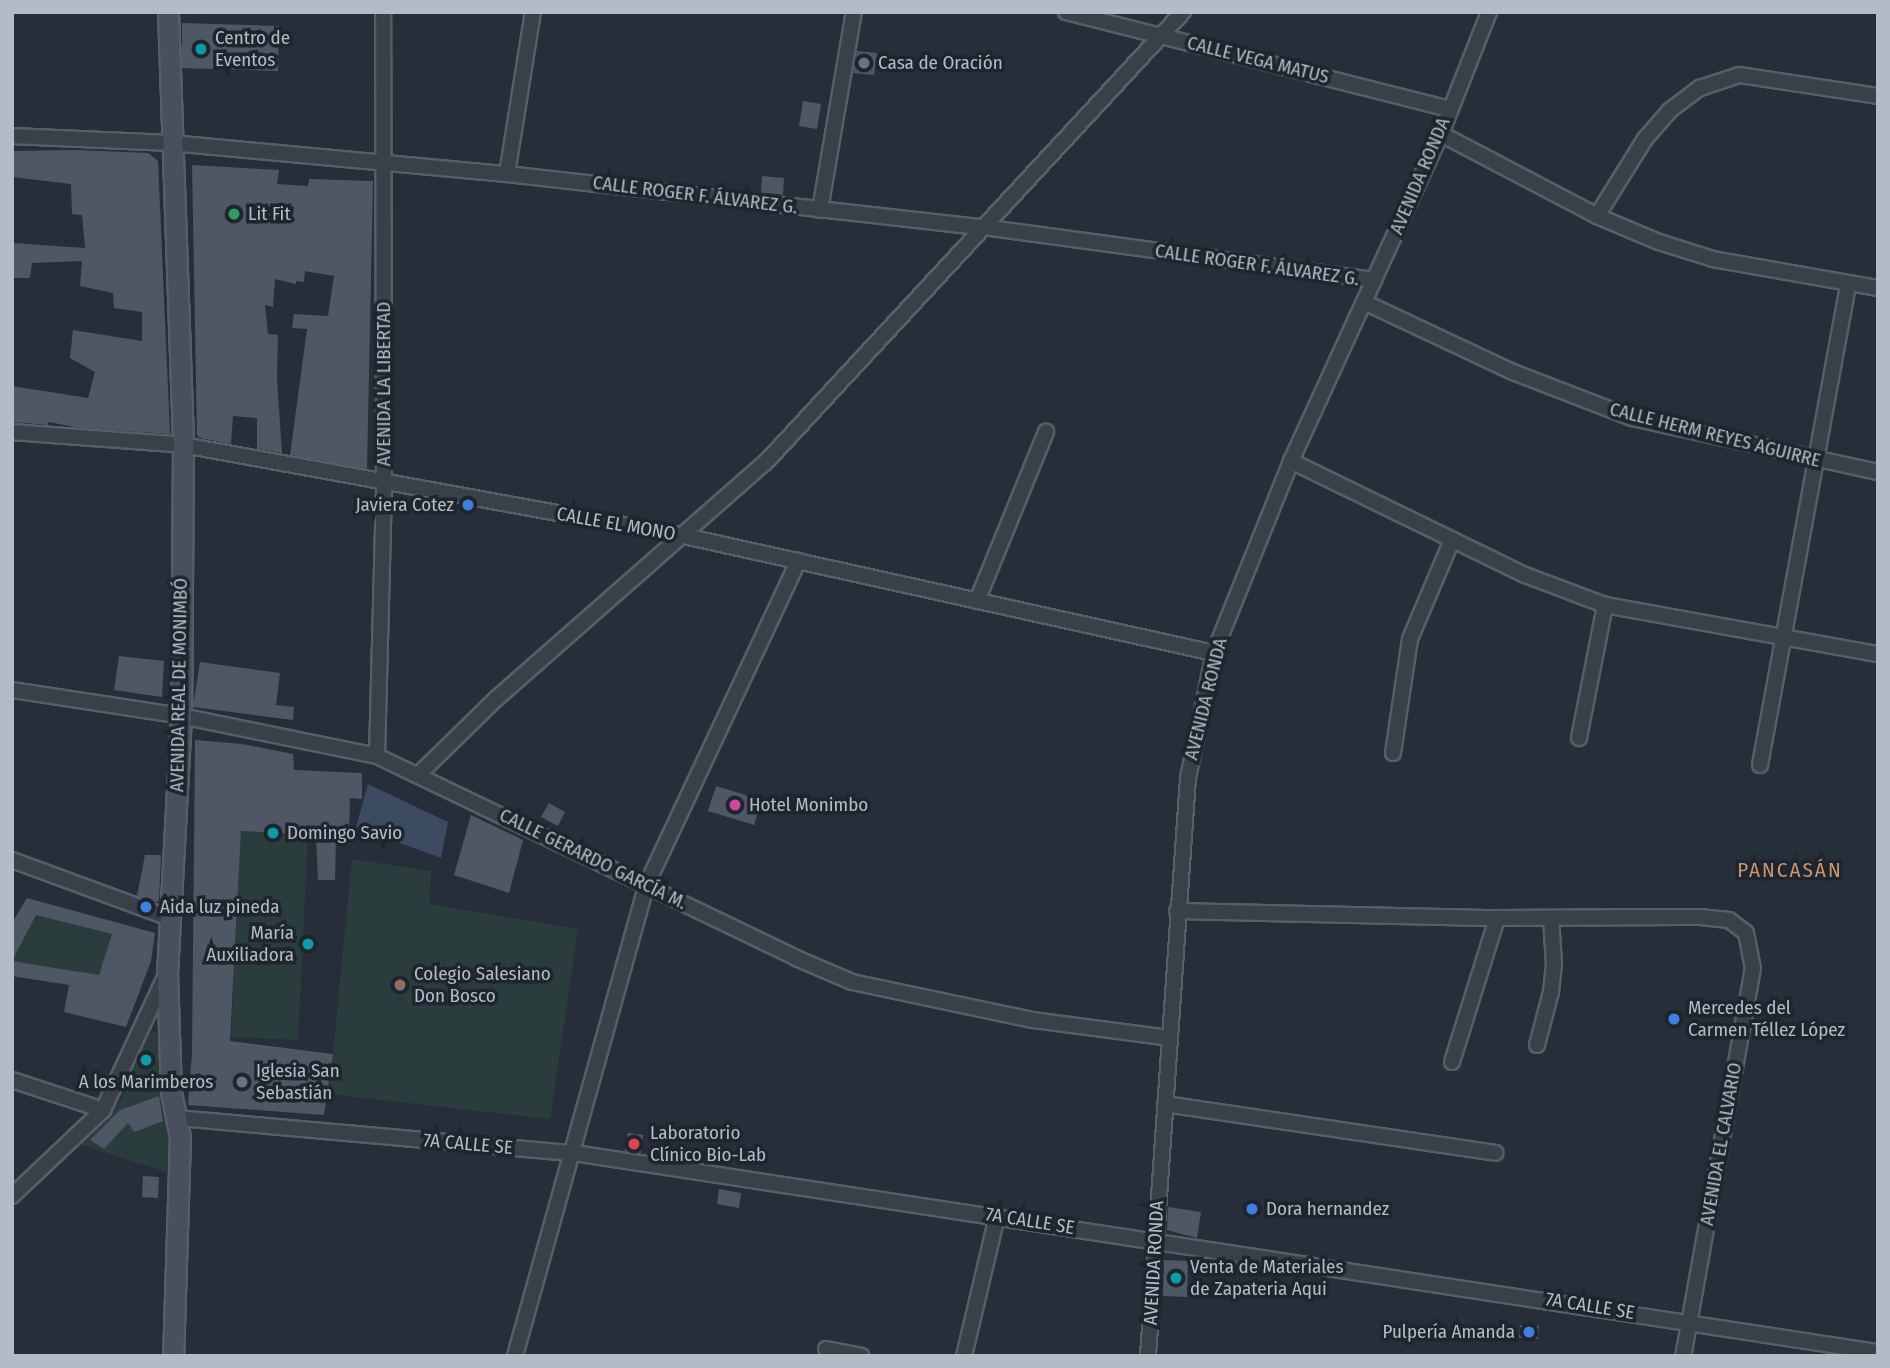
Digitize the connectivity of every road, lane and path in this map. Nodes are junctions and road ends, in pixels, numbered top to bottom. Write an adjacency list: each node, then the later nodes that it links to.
1 (168, 12): 13 (street, AVENIDA REAL DE MONIMBÓ)
2 (383, 12): 14 (street, AVENIDA LA LIBERTAD)
3 (534, 12): 15 (street)
4 (854, 12): 16 (street)
5 (1066, 12): 8 (street, CALLE VEGA MATUS)
6 (1183, 12): 8 (street)
7 (1489, 12): 10 (street, AVENIDA RONDA)
8 (1163, 37): 10 (street, CALLE VEGA MATUS); 18 (street)
9 (1878, 96): 17 (street)
10 (1449, 109): 11 (street, AVENIDA RONDA)
11 (1441, 134): 17 (street); 19 (street, AVENIDA RONDA)
12 (12, 136): 13 (street, CALLE ROGER F. ÁLVAREZ G.)
13 (172, 144): 14 (street, CALLE ROGER F. ÁLVAREZ G.); 25 (street, AVENIDA REAL DE MONIMBÓ)
14 (385, 163): 15 (street, CALLE ROGER F. ÁLVAREZ G.); 29 (street, AVENIDA LA LIBERTAD)
15 (507, 174): 16 (street, CALLE ROGER F. ÁLVAREZ G.)
16 (820, 210): 18 (street, CALLE ROGER F. ÁLVAREZ G.)
17 (1598, 216): 20 (street)
18 (984, 227): 19 (street, CALLE ROGER F. ÁLVAREZ G.); 30 (street)
19 (1374, 280): 22 (street, AVENIDA RONDA)
20 (1848, 284): 21 (street); 27 (street)
21 (1878, 289)
22 (1364, 302): 26 (street, AVENIDA RONDA); 27 (street, CALLE HERM REYES AGUIRRE)
23 (12, 432): 25 (street, CALLE EL MONO)
24 (1045, 432): 33 (street)
25 (183, 445): 29 (street, CALLE EL MONO); 39 (street, AVENIDA REAL DE MONIMBÓ)
26 (1291, 461): 31 (street); 36 (street, AVENIDA RONDA)
27 (1815, 461): 28 (street, CALLE HERM REYES AGUIRRE); 35 (street)
28 (1878, 472)
29 (384, 484): 30 (street, CALLE EL MONO); 42 (street, AVENIDA LA LIBERTAD)
30 (684, 536): 32 (street, CALLE EL MONO); 44 (street)
31 (1452, 540): 34 (street); 41 (street)
32 (798, 561): 33 (street, CALLE EL MONO); 46 (street)
33 (977, 601): 36 (street, CALLE EL MONO)
34 (1605, 605): 35 (street); 40 (street)
35 (1783, 638): 37 (street); 43 (street)
36 (1214, 653): 47 (street, AVENIDA RONDA)
37 (1878, 654)
38 (12, 690): 39 (street, CALLE GERARDO GARCÍA M.)
39 (181, 716): 42 (street, CALLE GERARDO GARCÍA M.); 48 (street, AVENIDA REAL DE MONIMBÓ)
40 (1579, 738)
41 (1393, 753)
42 (377, 755): 44 (street, CALLE GERARDO GARCÍA M.)
43 (1760, 765)
44 (418, 775): 46 (street, CALLE GERARDO GARCÍA M.)
45 (12, 860): 48 (street)
46 (647, 884): 52 (street, CALLE GERARDO GARCÍA M.); 59 (street)
47 (1177, 911): 49 (street); 52 (street, AVENIDA RONDA)
48 (170, 918): 51 (street, AVENIDA REAL DE MONIMBÓ)
49 (1497, 918): 50 (street); 54 (street)
50 (1551, 918): 53 (street); 64 (street, AVENIDA EL CALVARIO)
51 (167, 972): 57 (street); 58 (street, AVENIDA REAL DE MONIMBÓ)
52 (1170, 1038): 56 (street, AVENIDA RONDA)
53 (1537, 1045)
54 (1452, 1062)
55 (12, 1080): 57 (street)
56 (1165, 1104): 60 (street); 63 (street, AVENIDA RONDA)
57 (103, 1110): 61 (street)
58 (178, 1118): 59 (street, 7A CALLE SE); 67 (street, AVENIDA REAL DE MONIMBÓ)
59 (573, 1153): 62 (street, 7A CALLE SE); 68 (street)
60 (1495, 1153)
61 (12, 1196)
62 (997, 1216): 63 (street, 7A CALLE SE); 70 (street)
63 (1155, 1240): 64 (street, 7A CALLE SE); 71 (street, AVENIDA RONDA)
64 (1691, 1321): 66 (street, 7A CALLE SE); 72 (street, AVENIDA EL CALVARIO)
65 (826, 1349): 69 (street)
66 (1878, 1352)
67 (173, 1356)
68 (515, 1356)
69 (861, 1356)
70 (964, 1356)
71 (1149, 1356)
72 (1683, 1356)

